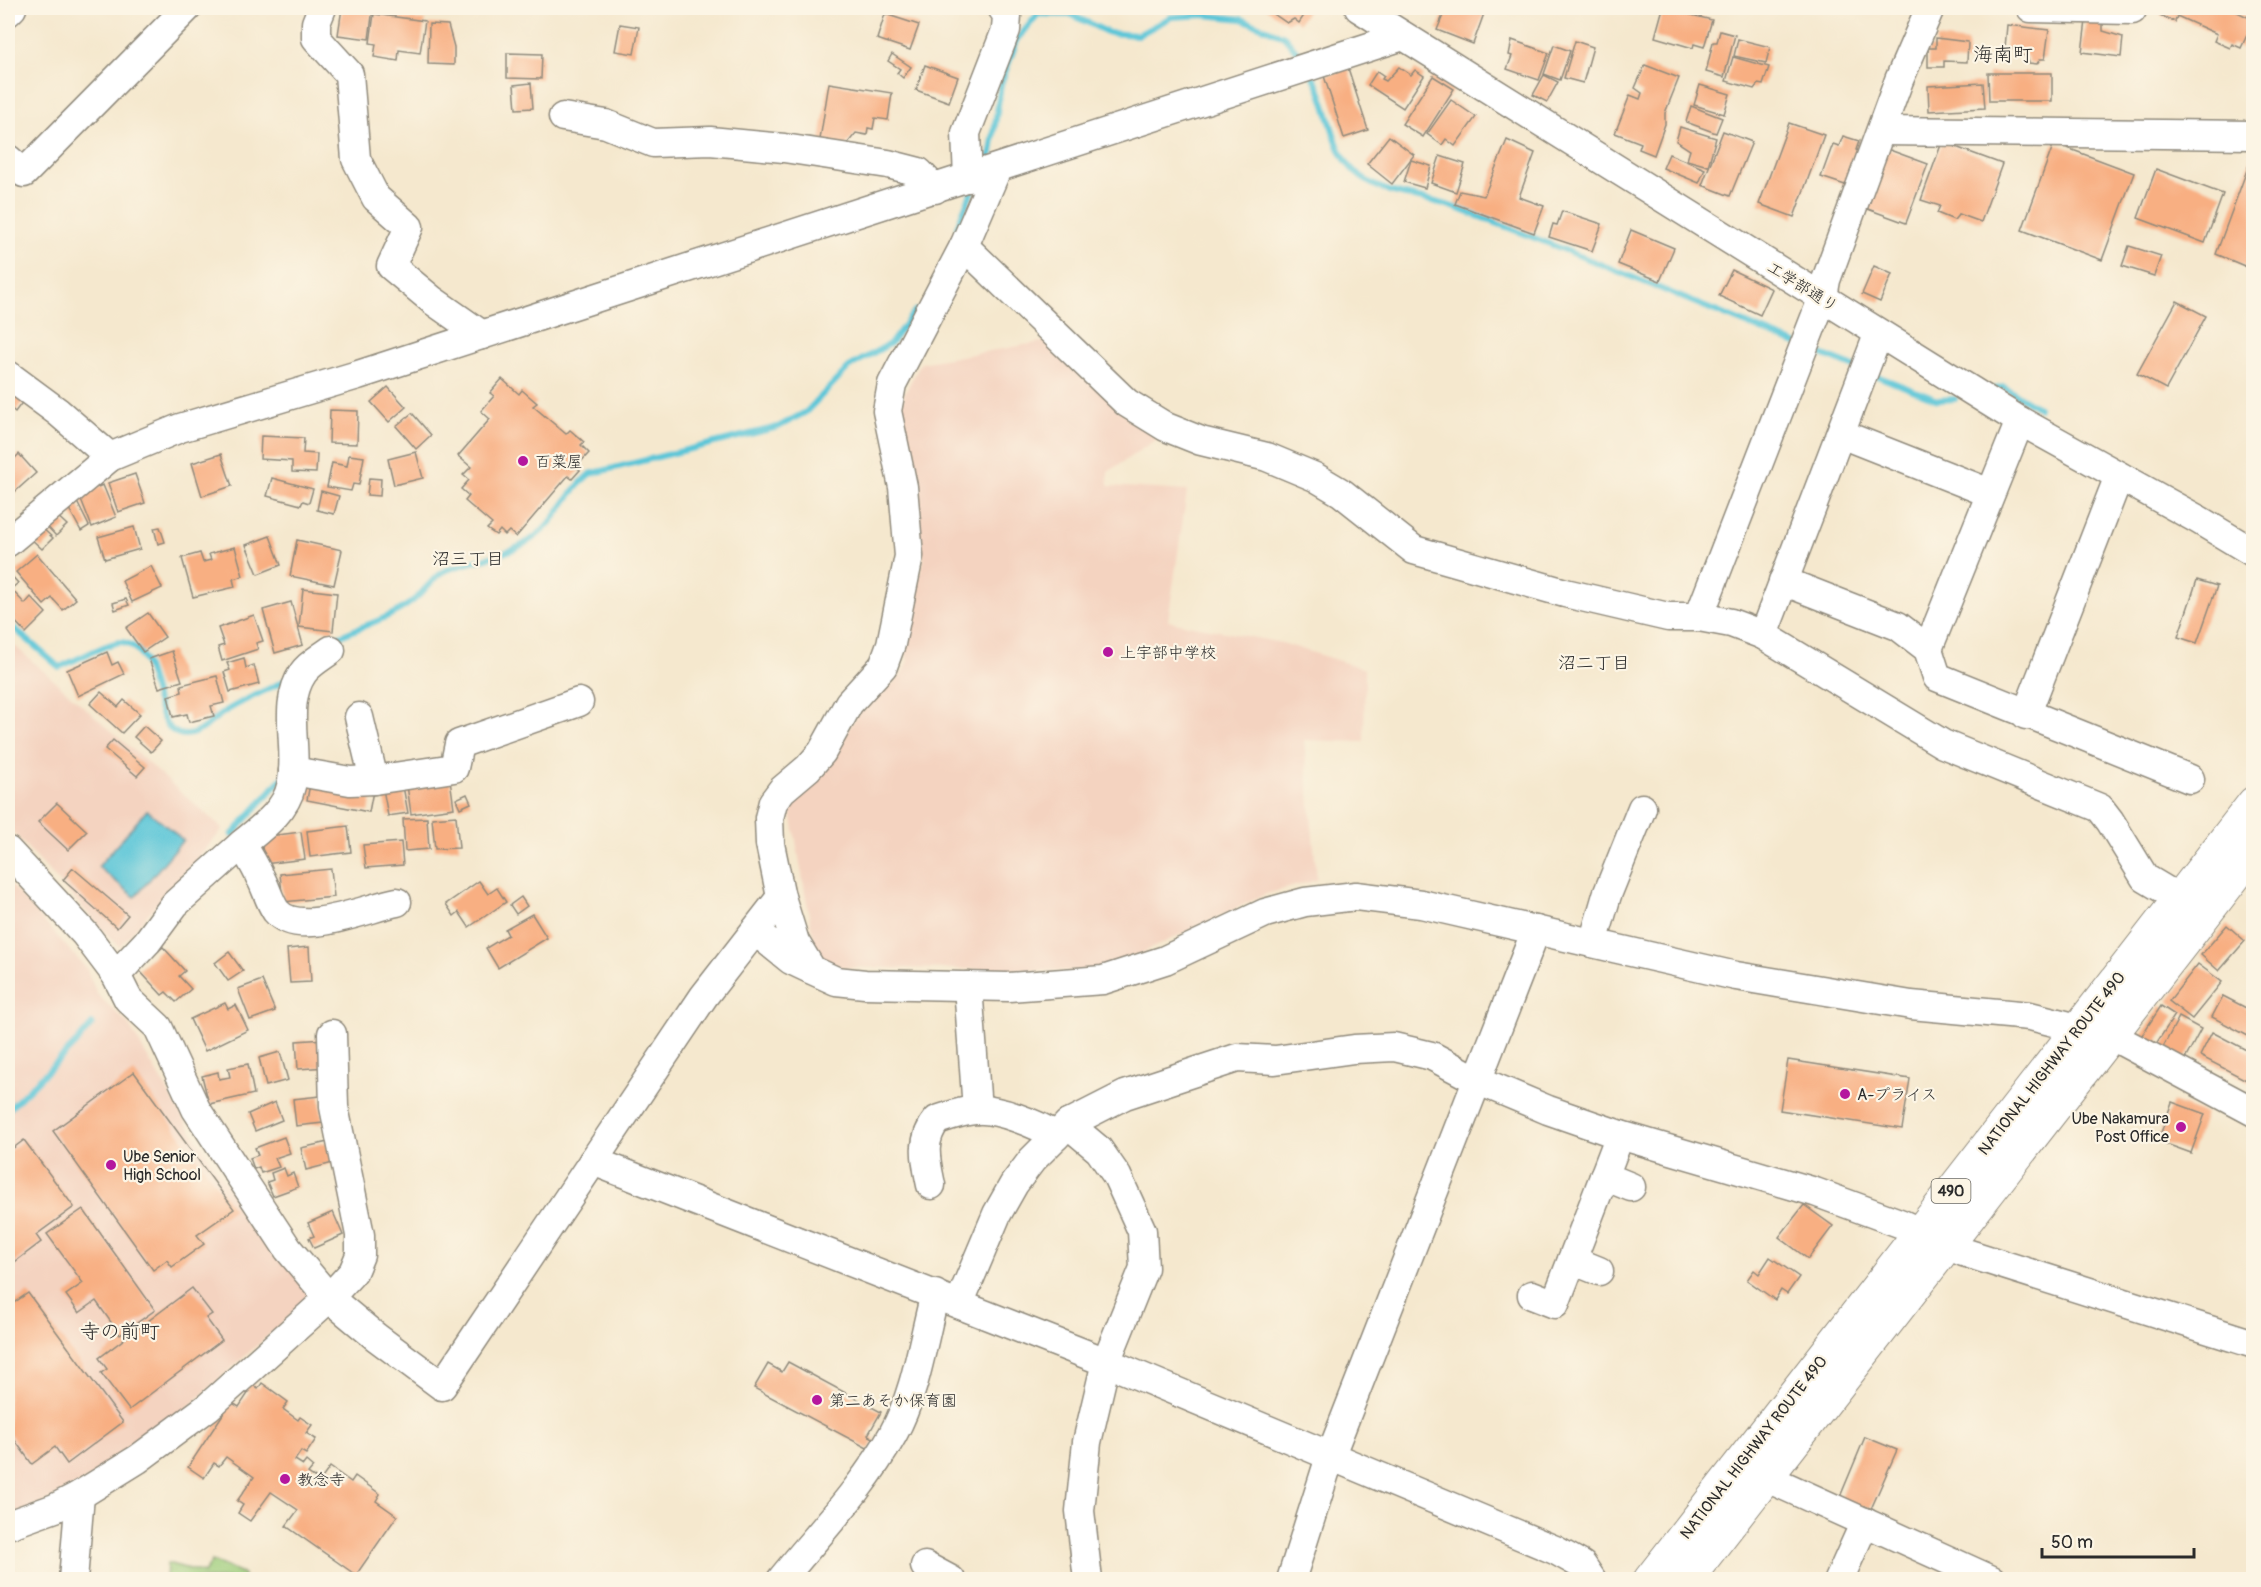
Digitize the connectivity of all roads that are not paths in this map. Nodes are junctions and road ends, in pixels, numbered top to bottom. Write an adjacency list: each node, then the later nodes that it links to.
1 (12, 8): 9 (street)
2 (187, 8): 14 (street)
3 (322, 8): 20 (street)
4 (1002, 8): 16 (street)
5 (1359, 8): 10 (street, 工学部通り)
6 (1930, 8): 12 (street)
7 (2031, 8): 8 (street)
8 (2133, 8)
9 (8, 12)
10 (1403, 36): 15 (street); 19 (street, 工学部通り)
11 (562, 117): 17 (street)
12 (1881, 131): 13 (street); 19 (street)
13 (2253, 135)
14 (8, 159)
15 (997, 169): 16 (street); 18 (street)
16 (968, 178): 17 (street)
17 (935, 189): 20 (street)
18 (964, 246): 31 (street); 46 (street)
19 (1823, 297): 21 (street, 工学部通り); 31 (street)
20 (482, 334): 25 (street)
21 (1878, 335): 23 (street, 工学部通り); 24 (street)
22 (8, 375): 25 (street)
23 (2020, 421): 26 (street, 工学部通り); 27 (street)
24 (1841, 434): 27 (street); 30 (street)
25 (110, 457): 28 (street)
26 (2119, 476): 29 (street, 工学部通り); 36 (street)
27 (1990, 493): 33 (street)
28 (8, 542)
29 (2253, 554)
30 (1783, 581): 32 (street); 33 (street)
31 (1699, 617): 32 (street)
32 (1762, 635): 48 (street)
33 (1928, 649): 36 (street)
34 (331, 650): 38 (street)
35 (579, 702): 40 (street)
36 (2026, 715): 39 (street)
37 (359, 717): 40 (street)
38 (293, 771): 40 (street); 43 (street)
39 (2190, 779)
40 (374, 780)
41 (2253, 803): 48 (highway, NATIONAL HIGHWAY ROUTE 490 / 490)
42 (1642, 808): 51 (street)
43 (242, 844): 47 (street); 53 (street)
44 (8, 851): 53 (street)
45 (2253, 851): 48 (highway, NATIONAL HIGHWAY ROUTE 490 / 490)
46 (781, 897): 50 (street); 52 (street)
47 (397, 902)
48 (2191, 906): 55 (highway, NATIONAL HIGHWAY ROUTE 490 / 490); 57 (highway, NATIONAL HIGHWAY ROUTE 490 / 490)
49 (1536, 930): 51 (street); 54 (street); 58 (street)
50 (755, 931): 52 (street); 63 (street)
51 (1593, 943): 55 (street)
52 (812, 970): 54 (street)
53 (116, 975): 71 (street)
54 (968, 986): 59 (street)
55 (2078, 1028): 57 (street); 67 (highway, NATIONAL HIGHWAY ROUTE 490 / 490)
56 (332, 1034): 71 (street)
57 (2110, 1035): 60 (street); 67 (highway, NATIONAL HIGHWAY ROUTE 490 / 490)
58 (1477, 1080): 61 (street); 62 (street); 75 (street)
59 (976, 1110): 61 (street); 65 (street)
60 (2253, 1112)
61 (1062, 1130): 72 (street); 74 (street)
62 (1620, 1136): 64 (street); 67 (street)
63 (593, 1161): 71 (street); 72 (street)
64 (1604, 1176): 66 (street); 68 (street)
65 (931, 1185)
66 (1631, 1187)
67 (1933, 1239): 73 (street); 76 (highway, NATIONAL HIGHWAY ROUTE 490 / 490)
68 (1572, 1260): 69 (street); 70 (street)
69 (1599, 1270)
70 (1532, 1295)
71 (329, 1298): 77 (street)
72 (947, 1299): 74 (street); 81 (street)
73 (2253, 1344)
74 (1106, 1362): 75 (street); 82 (street)
75 (1330, 1457): 83 (street); 84 (street)
76 (1752, 1472): 78 (street); 85 (highway, NATIONAL HIGHWAY ROUTE 490 / 490); 86 (highway, NATIONAL HIGHWAY ROUTE 490 / 490)
77 (80, 1495): 79 (street); 80 (street)
78 (1865, 1522): 87 (street); 88 (street)
79 (8, 1525)
80 (73, 1580)
81 (781, 1580)
82 (1088, 1580)
83 (1291, 1580)
84 (1592, 1580)
85 (1650, 1580)
86 (1686, 1580)
87 (1839, 1580)
88 (1992, 1580)

